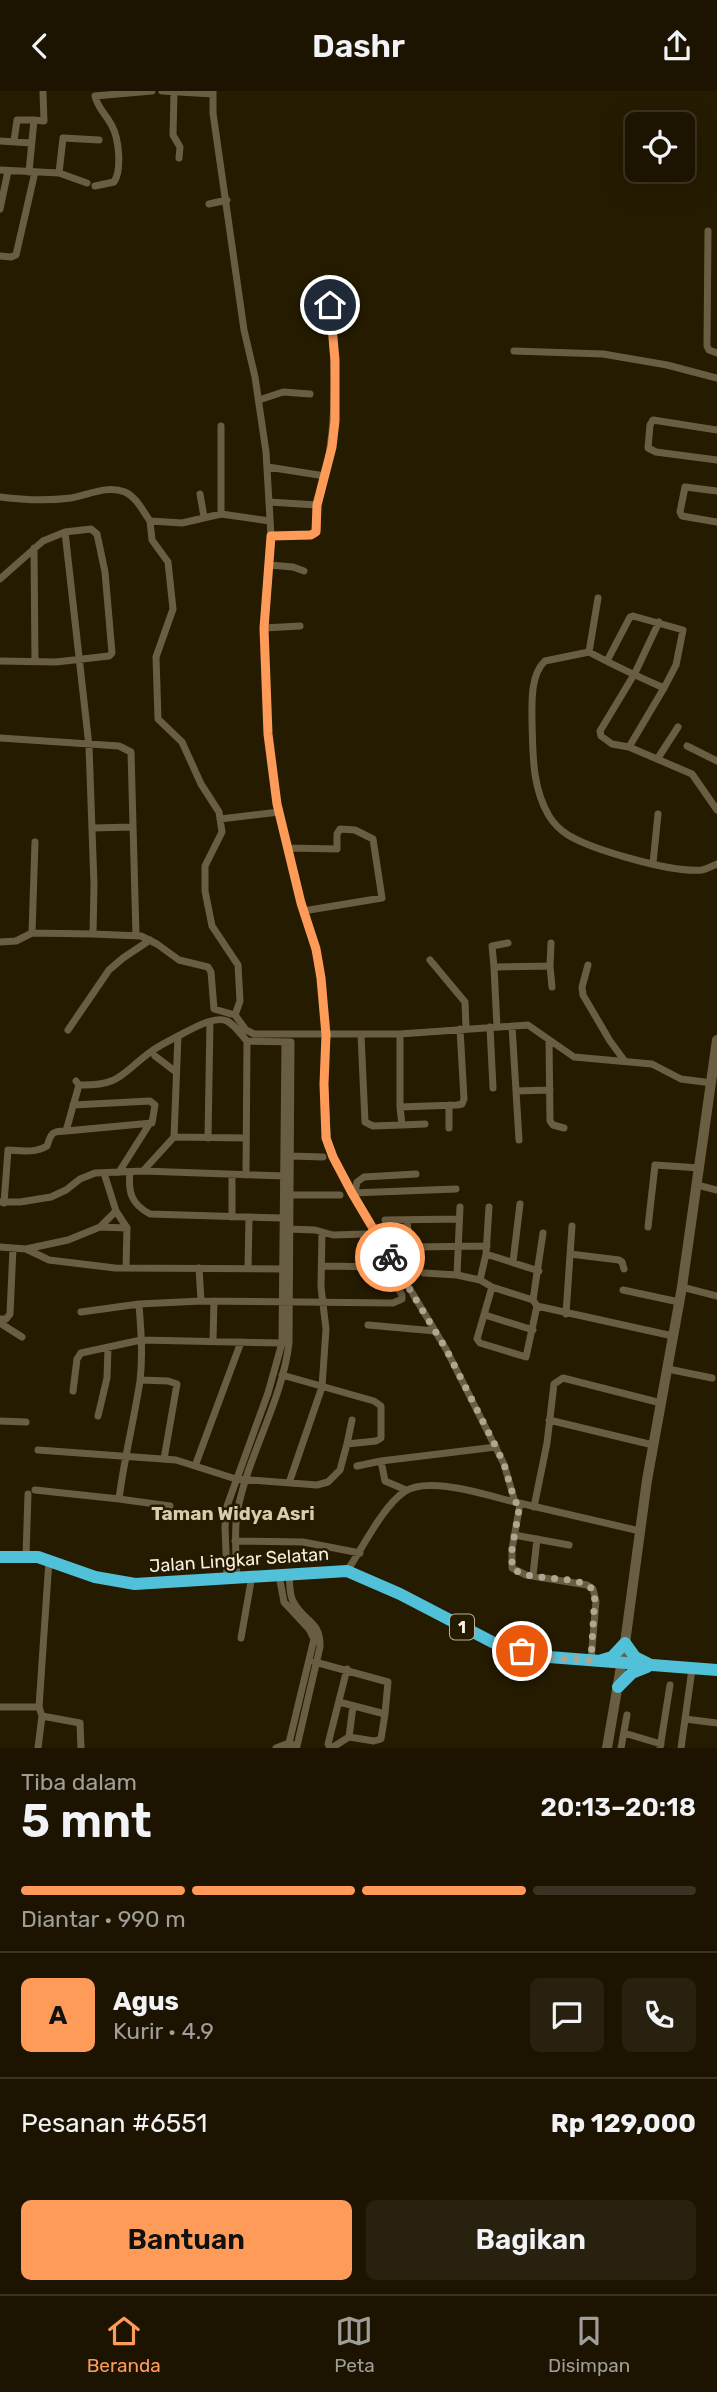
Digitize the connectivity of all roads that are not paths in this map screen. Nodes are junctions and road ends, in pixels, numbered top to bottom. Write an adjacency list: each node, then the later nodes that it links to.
1 (152, 91): 5 (street)
2 (162, 91): 6 (street)
3 (43, 92): 8 (street)
4 (188, 92): 6 (street); 7 (street)
5 (95, 93): 16 (street)
6 (174, 93): 13 (street)
7 (213, 93): 18 (street)
8 (34, 120): 11 (street); 12 (street)
9 (99, 140): 16 (street)
10 (0, 141): 11 (street)
11 (14, 141): 12 (street)
12 (31, 143): 15 (street)
13 (179, 158)
14 (4, 171): 15 (street); 17 (street)
15 (32, 172): 16 (street); 22 (street)
16 (58, 173)
17 (1, 199): 20 (street)
18 (227, 200): 19 (street); 28 (street)
19 (209, 204)
20 (0, 209)
21 (708, 231): 25 (street)
22 (0, 256)
23 (327, 278): 33 (street)
24 (514, 351): 26 (street)
25 (717, 353)
26 (717, 378)
27 (310, 394): 28 (street)
28 (259, 400): 32 (street)
29 (221, 426): 39 (street)
30 (717, 430): 31 (street)
31 (717, 460)
32 (268, 467): 33 (street); 37 (street)
33 (325, 476): 38 (street)
34 (717, 491): 43 (street)
35 (200, 494): 40 (street)
36 (0, 497): 41 (street)
37 (269, 502): 38 (street); 42 (street)
38 (317, 505): 45 (street)
39 (220, 515): 40 (street); 42 (street)
40 (204, 517): 41 (street)
41 (150, 521): 71 (street)
42 (270, 521): 45 (street)
43 (717, 522)
44 (65, 532): 46 (street); 55 (street); 55 (street)
45 (271, 536): 47 (street)
46 (34, 548): 49 (street); 58 (street)
47 (269, 565): 48 (street); 53 (street)
48 (304, 571)
49 (0, 579)
50 (598, 598): 54 (street)
51 (659, 622): 57 (street); 59 (street); 60 (street)
52 (300, 626): 53 (street)
53 (264, 628): 69 (street)
54 (589, 652): 57 (street); 76 (street)
55 (80, 660): 58 (street); 64 (street)
56 (0, 661): 58 (street)
57 (607, 661): 59 (street)
58 (35, 662)
59 (635, 673): 60 (street); 65 (street)
60 (664, 688): 65 (street)
61 (678, 727): 66 (street)
62 (0, 738): 64 (street)
63 (687, 745): 67 (street)
64 (89, 746): 72 (street); 73 (street)
65 (629, 747): 66 (street)
66 (658, 758): 68 (street)
67 (717, 761)
68 (717, 810)
69 (279, 812): 71 (street); 75 (street)
70 (658, 814): 76 (street)
71 (220, 819): 91 (street)
72 (132, 827): 73 (street); 81 (street)
73 (93, 828): 80 (street)
74 (35, 842): 79 (street)
75 (288, 848): 78 (street); 78 (street)
76 (653, 863): 77 (street)
77 (717, 864)
78 (303, 911): 98 (street)
79 (32, 933): 80 (street); 83 (street)
80 (93, 934): 81 (street)
81 (136, 935): 82 (street)
82 (150, 940): 91 (street); 96 (street)
83 (0, 942)
84 (508, 943): 89 (street)
85 (551, 943): 88 (street)
86 (430, 960): 95 (street)
87 (588, 965): 106 (street)
88 (550, 966): 89 (street); 90 (street)
89 (494, 967): 94 (street)
90 (552, 987)
91 (235, 1016): 98 (street)
92 (210, 1022): 100 (street); 103 (street); 123 (street)
93 (512, 1026): 94 (street); 102 (street); 112 (street)
94 (493, 1027): 95 (street); 110 (street)
95 (463, 1029): 97 (street); 114 (street)
96 (68, 1030)
97 (400, 1034): 99 (street); 115 (street)
98 (326, 1035): 99 (street); 141 (street)
99 (361, 1035): 118 (street)
100 (178, 1036): 108 (street); 113 (street)
101 (717, 1039): 107 (street)
102 (550, 1040): 106 (street); 111 (street)
103 (247, 1041): 104 (street); 124 (street)
104 (288, 1042): 127 (street); 137 (street)
105 (155, 1056): 108 (street)
106 (624, 1059): 109 (street)
107 (715, 1070): 109 (street)
108 (176, 1072): 122 (street)
109 (712, 1083): 129 (street)
110 (493, 1088)
111 (550, 1090): 112 (street); 120 (street)
112 (516, 1091): 125 (street)
113 (72, 1105): 116 (street); 121 (street)
114 (449, 1105): 115 (street); 119 (street)
115 (400, 1107): 118 (street)
116 (150, 1123): 121 (street); 132 (street)
117 (425, 1124): 118 (street)
118 (402, 1125)
119 (449, 1128)
120 (564, 1128)
121 (66, 1131): 126 (street)
122 (174, 1137): 123 (street); 131 (street)
123 (208, 1138): 124 (street)
124 (246, 1138): 136 (street)
125 (519, 1140)
126 (4, 1149): 144 (street)
127 (290, 1156): 128 (street); 137 (street)
128 (323, 1157)
129 (700, 1168): 138 (street); 157 (street)
130 (130, 1171): 131 (street); 132 (street); 149 (street)
131 (143, 1171): 135 (street)
132 (119, 1172): 133 (street)
133 (104, 1173): 144 (street); 148 (street)
134 (416, 1174): 141 (street)
135 (232, 1175): 136 (street); 149 (street)
136 (246, 1175): 137 (street)
137 (286, 1176): 142 (street); 151 (street)
138 (697, 1185): 140 (street); 183 (street)
139 (456, 1189): 141 (street)
140 (717, 1190)
141 (353, 1193): 199 (street)
142 (289, 1195): 143 (street); 159 (street)
143 (340, 1195)
144 (2, 1202)
145 (520, 1205): 170 (street)
146 (460, 1207): 152 (street)
147 (489, 1207): 167 (street)
148 (116, 1211): 156 (street); 158 (street)
149 (232, 1217): 150 (street)
150 (249, 1218): 151 (street); 175 (street)
151 (282, 1218): 159 (street)
152 (458, 1219): 154 (street); 163 (street)
153 (385, 1220): 154 (street)
154 (407, 1220): 163 (street)
155 (572, 1226): 168 (street)
156 (100, 1227): 158 (street); 162 (street)
157 (648, 1227)
158 (127, 1228): 173 (street)
159 (286, 1229): 160 (street); 176 (street)
160 (322, 1232): 171 (street); 172 (street)
161 (543, 1233): 178 (street)
162 (48, 1245): 166 (street); 169 (street)
163 (457, 1246): 167 (street); 180 (street)
164 (0, 1247): 165 (street)
165 (13, 1248): 166 (street); 196 (street)
166 (26, 1249): 169 (street)
167 (486, 1250): 170 (street); 181 (street)
168 (570, 1254): 177 (street); 194 (street)
169 (49, 1259): 173 (street)
170 (513, 1262): 178 (street)
171 (323, 1266): 172 (street); 190 (street)
172 (385, 1267): 190 (street)
173 (126, 1268): 174 (street)
174 (199, 1268): 175 (street); 186 (street)
175 (248, 1268): 176 (street)
176 (285, 1269): 188 (street)
177 (624, 1269)
178 (539, 1271): 191 (street)
179 (424, 1273): 180 (street)
180 (457, 1275): 181 (street)
181 (481, 1280): 182 (street)
182 (492, 1287): 191 (street); 195 (street)
183 (682, 1287): 185 (street); 189 (street)
184 (623, 1290): 189 (street)
185 (717, 1296)
186 (201, 1301): 187 (street); 192 (street)
187 (214, 1301): 188 (street); 202 (street)
188 (285, 1301): 190 (street); 205 (street); 209 (street)
189 (679, 1301): 200 (street)
190 (322, 1302): 212 (street)
191 (535, 1303): 194 (street); 198 (street)
192 (139, 1304): 193 (street); 203 (street)
193 (81, 1312)
194 (566, 1314): 200 (street)
195 (485, 1315): 198 (street); 198 (street)
196 (0, 1321): 201 (street)
197 (368, 1325): 199 (street)
198 (533, 1330)
199 (435, 1331): 222 (street)
200 (673, 1336): 207 (street)
201 (22, 1337)
202 (213, 1340): 203 (street); 204 (street)
203 (141, 1341): 206 (street); 211 (street)
204 (241, 1342): 205 (street); 227 (street)
205 (282, 1343): 208 (street)
206 (108, 1348): 213 (street); 215 (street)
207 (668, 1369): 210 (street); 214 (street)
208 (275, 1373): 209 (street); 229 (street)
209 (284, 1376): 212 (street); 230 (street)
210 (712, 1378)
211 (140, 1380): 224 (street); 225 (street)
212 (322, 1387): 220 (street); 231 (street)
213 (73, 1391)
214 (661, 1403): 218 (street); 221 (street)
215 (98, 1416)
216 (0, 1420): 219 (street)
217 (352, 1420): 220 (street)
218 (549, 1420): 221 (street); 236 (street)
219 (26, 1422)
220 (346, 1444): 231 (street)
221 (653, 1444): 237 (street)
222 (496, 1447): 226 (street); 234 (street)
223 (38, 1450): 224 (street)
224 (124, 1457): 225 (street); 233 (street)
225 (164, 1459): 227 (street)
226 (381, 1461): 228 (street); 232 (street)
227 (195, 1466): 229 (street)
228 (357, 1466)
229 (236, 1479): 230 (street); 250 (street)
230 (246, 1481): 231 (street); 240 (street)
231 (289, 1483)
232 (406, 1490): 234 (street); 242 (street)
233 (119, 1499): 235 (street); 243 (street)
234 (518, 1503): 236 (street); 238 (street)
235 (170, 1506)
236 (534, 1507): 237 (street)
237 (640, 1531): 252 (street)
238 (514, 1535): 239 (street); 248 (street)
239 (537, 1539): 241 (street); 248 (street)
240 (235, 1541): 242 (street); 250 (street)
241 (569, 1545)
242 (360, 1553): 246 (street)
243 (26, 1556): 244 (highway, Jalan Lingkar Selatan / 1); 245 (highway, Jalan Lingkar Selatan / 1)
244 (0, 1557)
245 (49, 1560): 250 (highway, Jalan Lingkar Selatan / 1); 265 (street)
246 (347, 1571): 247 (highway, Jalan Lingkar Selatan / 1); 254 (highway, Jalan Lingkar Selatan / 1)
247 (284, 1574): 249 (highway, Jalan Lingkar Selatan / 1); 253 (street)
248 (533, 1575): 254 (street)
249 (252, 1576): 250 (highway, Jalan Lingkar Selatan / 1); 251 (street)
250 (232, 1577)
251 (241, 1639)
252 (625, 1643): 254 (highway); 255 (street); 256 (highway)
253 (313, 1661): 257 (street); 273 (street)
254 (595, 1661): 255 (highway, Jalan Lingkar Selatan / 1); 261 (highway)
255 (622, 1664): 256 (highway, Jalan Lingkar Selatan / 1); 261 (street)
256 (650, 1665): 258 (highway, Jalan Lingkar Selatan / 1); 261 (highway)
257 (347, 1669): 262 (street); 266 (street)
258 (692, 1669): 259 (highway, Jalan Lingkar Selatan / 1); 269 (street)
259 (717, 1670)
260 (670, 1685): 274 (street)
261 (618, 1687): 278 (street)
262 (339, 1702): 263 (street); 272 (street)
263 (353, 1706): 266 (street); 272 (street)
264 (0, 1707): 265 (street)
265 (39, 1707): 268 (street)
266 (385, 1714): 272 (street)
267 (627, 1715): 271 (street)
268 (43, 1716): 275 (street); 276 (street)
269 (685, 1719): 270 (street); 280 (street)
270 (717, 1723)
271 (624, 1733): 274 (street); 279 (street)
272 (349, 1737)
273 (293, 1746): 277 (street)
274 (661, 1746)
275 (38, 1748)
276 (81, 1748)
277 (276, 1748)
278 (607, 1748)
279 (621, 1748)
280 (681, 1748)

